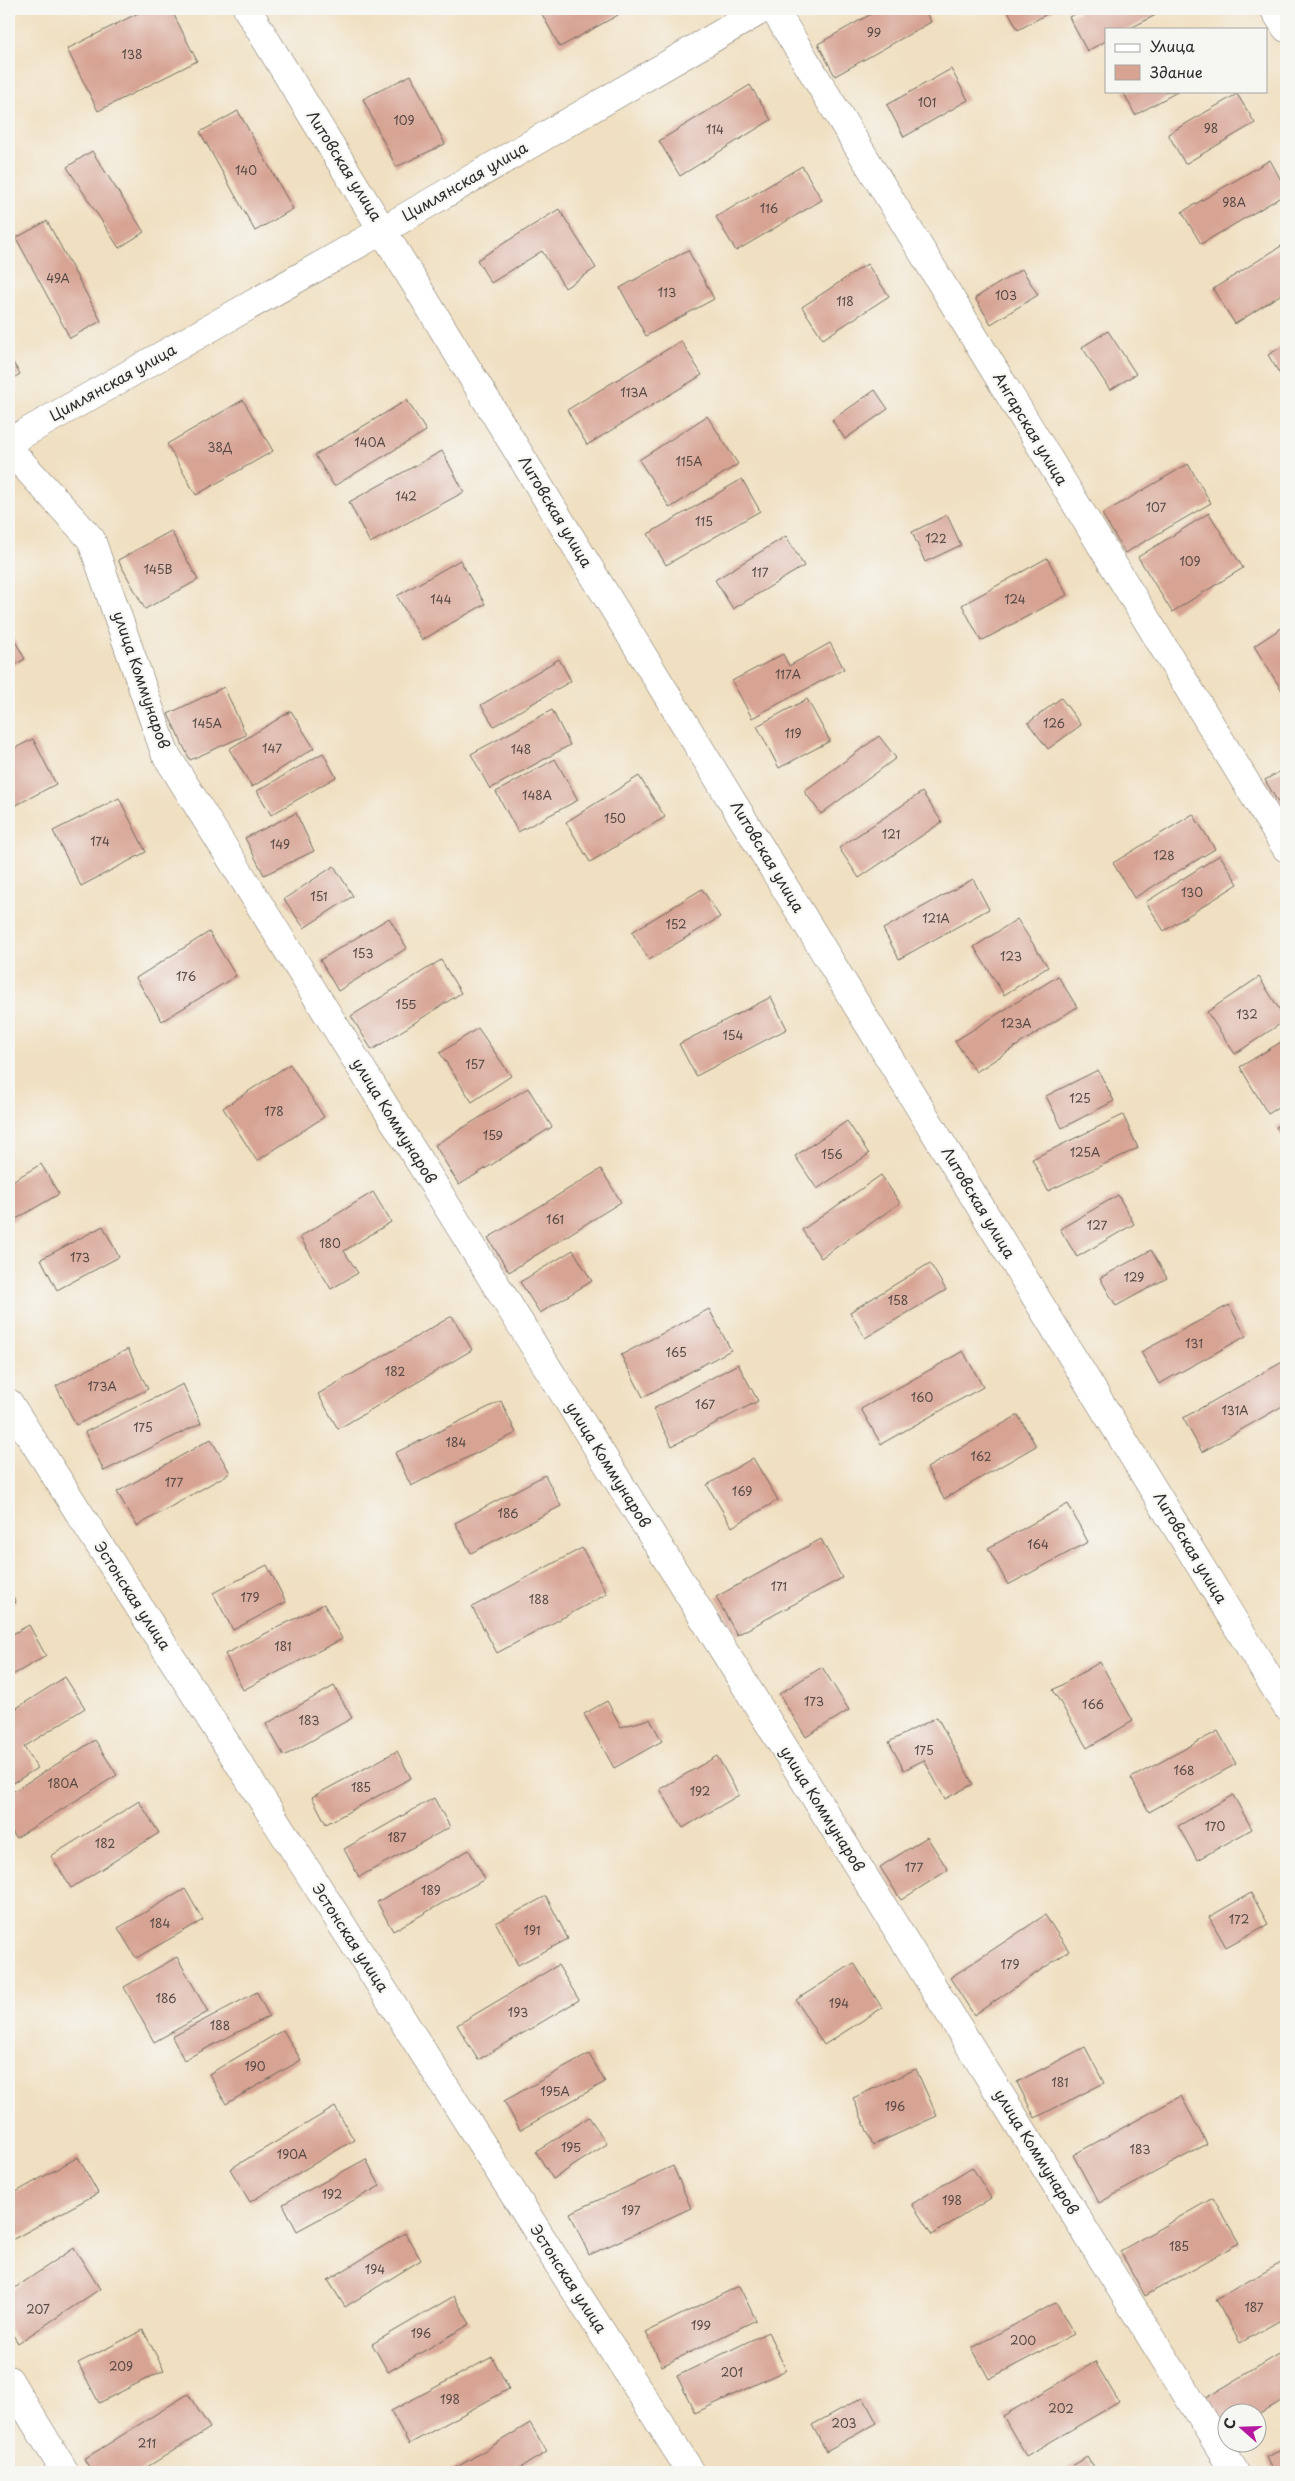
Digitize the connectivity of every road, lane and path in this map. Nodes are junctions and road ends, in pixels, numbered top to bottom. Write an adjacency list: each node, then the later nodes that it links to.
1 (247, 9): 6 (street, Литовская улица)
2 (763, 9): 6 (street, Цимлянская улица)
3 (774, 9): 9 (street, Ангарская улица)
4 (1274, 9): 5 (street)
5 (1286, 28)
6 (383, 230): 7 (street, Цимлянская улица); 11 (street, Литовская улица)
7 (9, 442)
8 (9, 449): 15 (street, улица Коммунаров)
9 (1286, 848)
10 (9, 1403): 14 (street, Эстонская улица)
11 (1286, 1706)
12 (9, 2380): 13 (street)
13 (64, 2472)
14 (691, 2472)
15 (1235, 2472)

